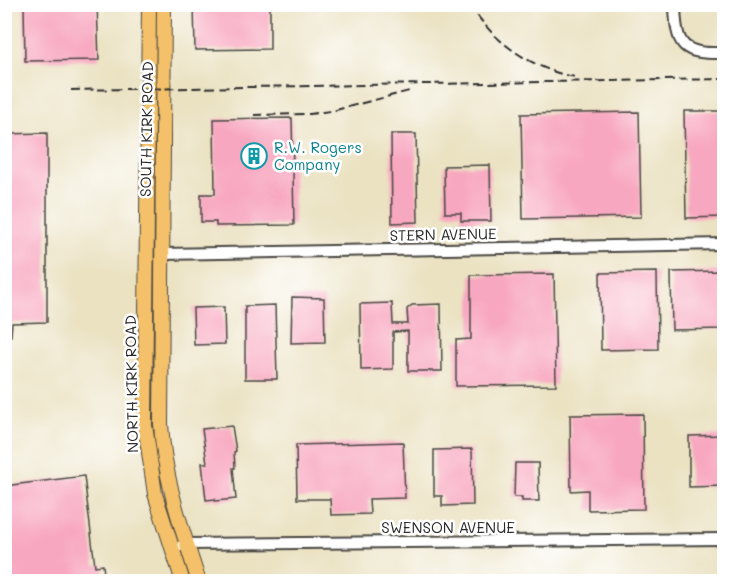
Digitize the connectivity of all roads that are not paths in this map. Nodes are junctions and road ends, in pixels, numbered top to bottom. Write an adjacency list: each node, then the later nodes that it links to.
1 (149, 4): 6 (main road, SOUTH KIRK ROAD)
2 (164, 4): 7 (main road, SOUTH KIRK ROAD)
3 (675, 4): 4 (street)
4 (724, 53)
5 (724, 244): 7 (street, STERN AVENUE)
6 (146, 254): 10 (main road, NORTH KIRK ROAD)
7 (162, 254): 9 (main road, NORTH KIRK ROAD)
8 (724, 539): 9 (street, SWENSON AVENUE)
9 (187, 544): 10 (street, SWENSON AVENUE); 12 (main road, NORTH KIRK ROAD)
10 (172, 549): 11 (main road, NORTH KIRK ROAD)
11 (183, 582)
12 (200, 582)

